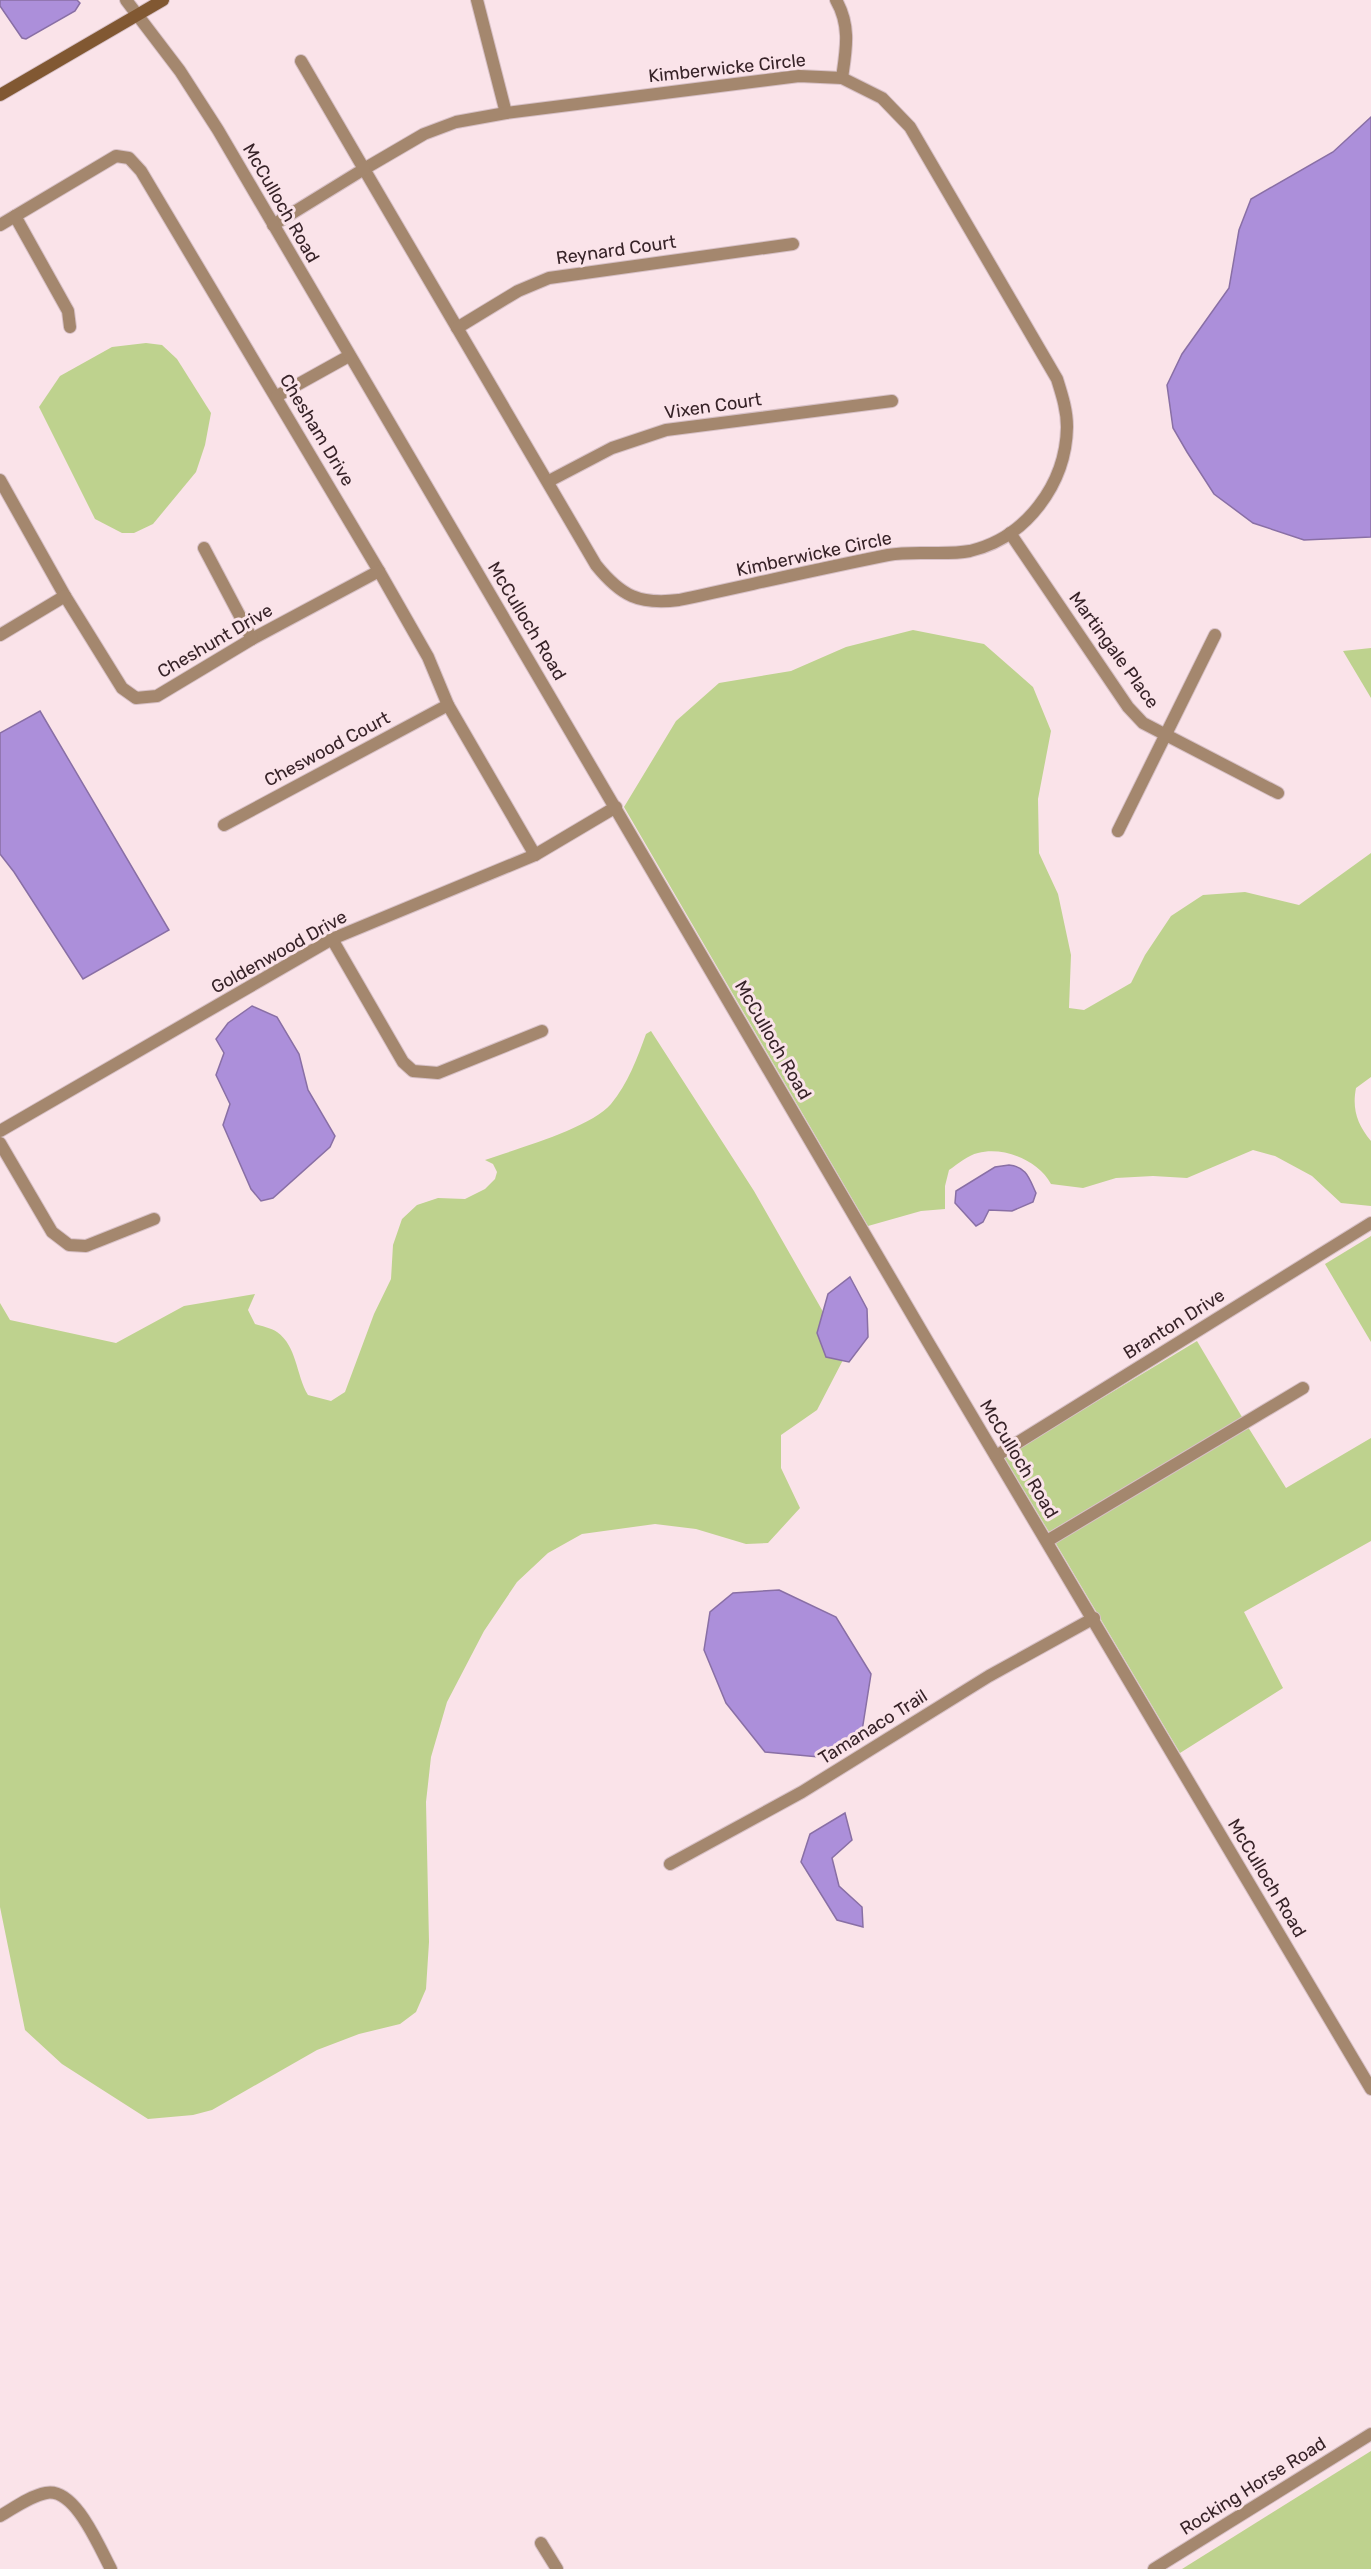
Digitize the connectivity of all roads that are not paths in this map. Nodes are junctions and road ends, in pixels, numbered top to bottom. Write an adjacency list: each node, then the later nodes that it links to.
1 (126, 0): 5 (street, McCulloch Road)
2 (163, 0): 5 (main road)
3 (477, 0): 9 (street)
4 (836, 0): 7 (street)
5 (138, 15): 8 (main road); 13 (street, McCulloch Road)
6 (301, 61): 10 (street)
7 (842, 78): 9 (street, Kimberwicke Circle); 22 (street, Kimberwicke Circle)
8 (0, 95)
9 (506, 113): 10 (street, Kimberwicke Circle)
10 (364, 170): 13 (street); 16 (street, Kimberwicke Circle)
11 (15, 216): 12 (street, Chesham Drive); 15 (street); 18 (street, Chesham Drive)
12 (0, 225)
13 (273, 225): 17 (street, McCulloch Road)
14 (793, 244): 16 (street, Reynard Court)
15 (70, 327)
16 (456, 328): 21 (street, Kimberwicke Circle)
17 (349, 356): 18 (street); 32 (street, McCulloch Road)
18 (277, 396): 24 (street, Chesham Drive)
19 (892, 401): 21 (street, Vixen Court)
20 (0, 480): 25 (street, Cheshunt Drive)
21 (549, 481): 22 (street, Kimberwicke Circle)
22 (1011, 533): 30 (street, Martingale Place)
23 (204, 548): 28 (street)
24 (379, 570): 28 (street, Cheshunt Drive); 29 (street, Chesham Drive)
25 (65, 596): 26 (street); 28 (street, Cheshunt Drive)
26 (0, 635)
27 (1215, 635): 30 (street)
28 (252, 639)
29 (448, 705): 33 (street, Cheswood Court); 35 (street, Chesham Drive)
30 (1166, 737): 31 (street, Martingale Place); 34 (street)
31 (1278, 793)
32 (616, 807): 35 (street, Goldenwood Drive); 43 (street, McCulloch Road)
33 (224, 825)
34 (1118, 831)
35 (535, 855): 36 (street, Goldenwood Drive)
36 (332, 939): 37 (street); 38 (street, Goldenwood Drive)
37 (542, 1031)
38 (0, 1131)
39 (0, 1143): 40 (street)
40 (154, 1219)
41 (1371, 1223): 43 (street, Branton Drive)
42 (1302, 1388): 44 (street)
43 (996, 1456): 44 (street, McCulloch Road)
44 (1047, 1540): 45 (street, McCulloch Road)
45 (1094, 1618): 46 (street, Tamanaco Trail); 47 (street, McCulloch Road)
46 (670, 1864)
47 (1371, 2089)
48 (1371, 2434): 53 (street, Rocking Horse Road)
49 (0, 2516): 51 (street)
50 (541, 2543): 52 (street)
51 (111, 2569)
52 (556, 2569)
53 (1154, 2569)

